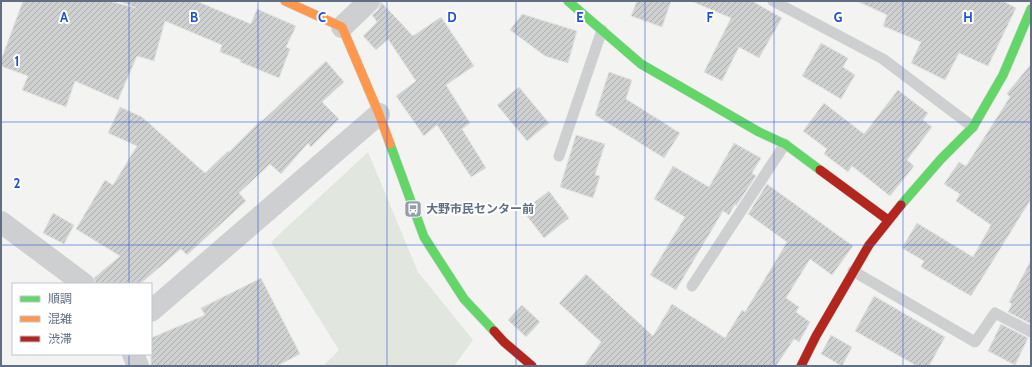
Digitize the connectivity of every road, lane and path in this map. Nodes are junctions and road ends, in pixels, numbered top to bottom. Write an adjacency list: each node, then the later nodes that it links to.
1 (285, 1): 7 (street)
2 (369, 1): 7 (street)
3 (568, 1): 8 (street)
4 (773, 1): 10 (lane)
5 (1031, 8): 6 (street)
6 (1029, 25): 10 (street)
7 (342, 27): 9 (street)
8 (602, 30): 11 (street); 12 (lane)
9 (379, 114): 18 (street); 22 (street)
10 (973, 127): 13 (street)
11 (785, 144): 13 (street); 17 (lane)
12 (559, 156)
13 (888, 220): 15 (street)
14 (1, 222): 16 (street)
15 (854, 271): 19 (lane); 23 (street)
16 (83, 283)
17 (692, 286)
18 (152, 310)
19 (1031, 332)
20 (133, 355): 21 (street)
21 (138, 366)
22 (532, 366)
23 (801, 366)

